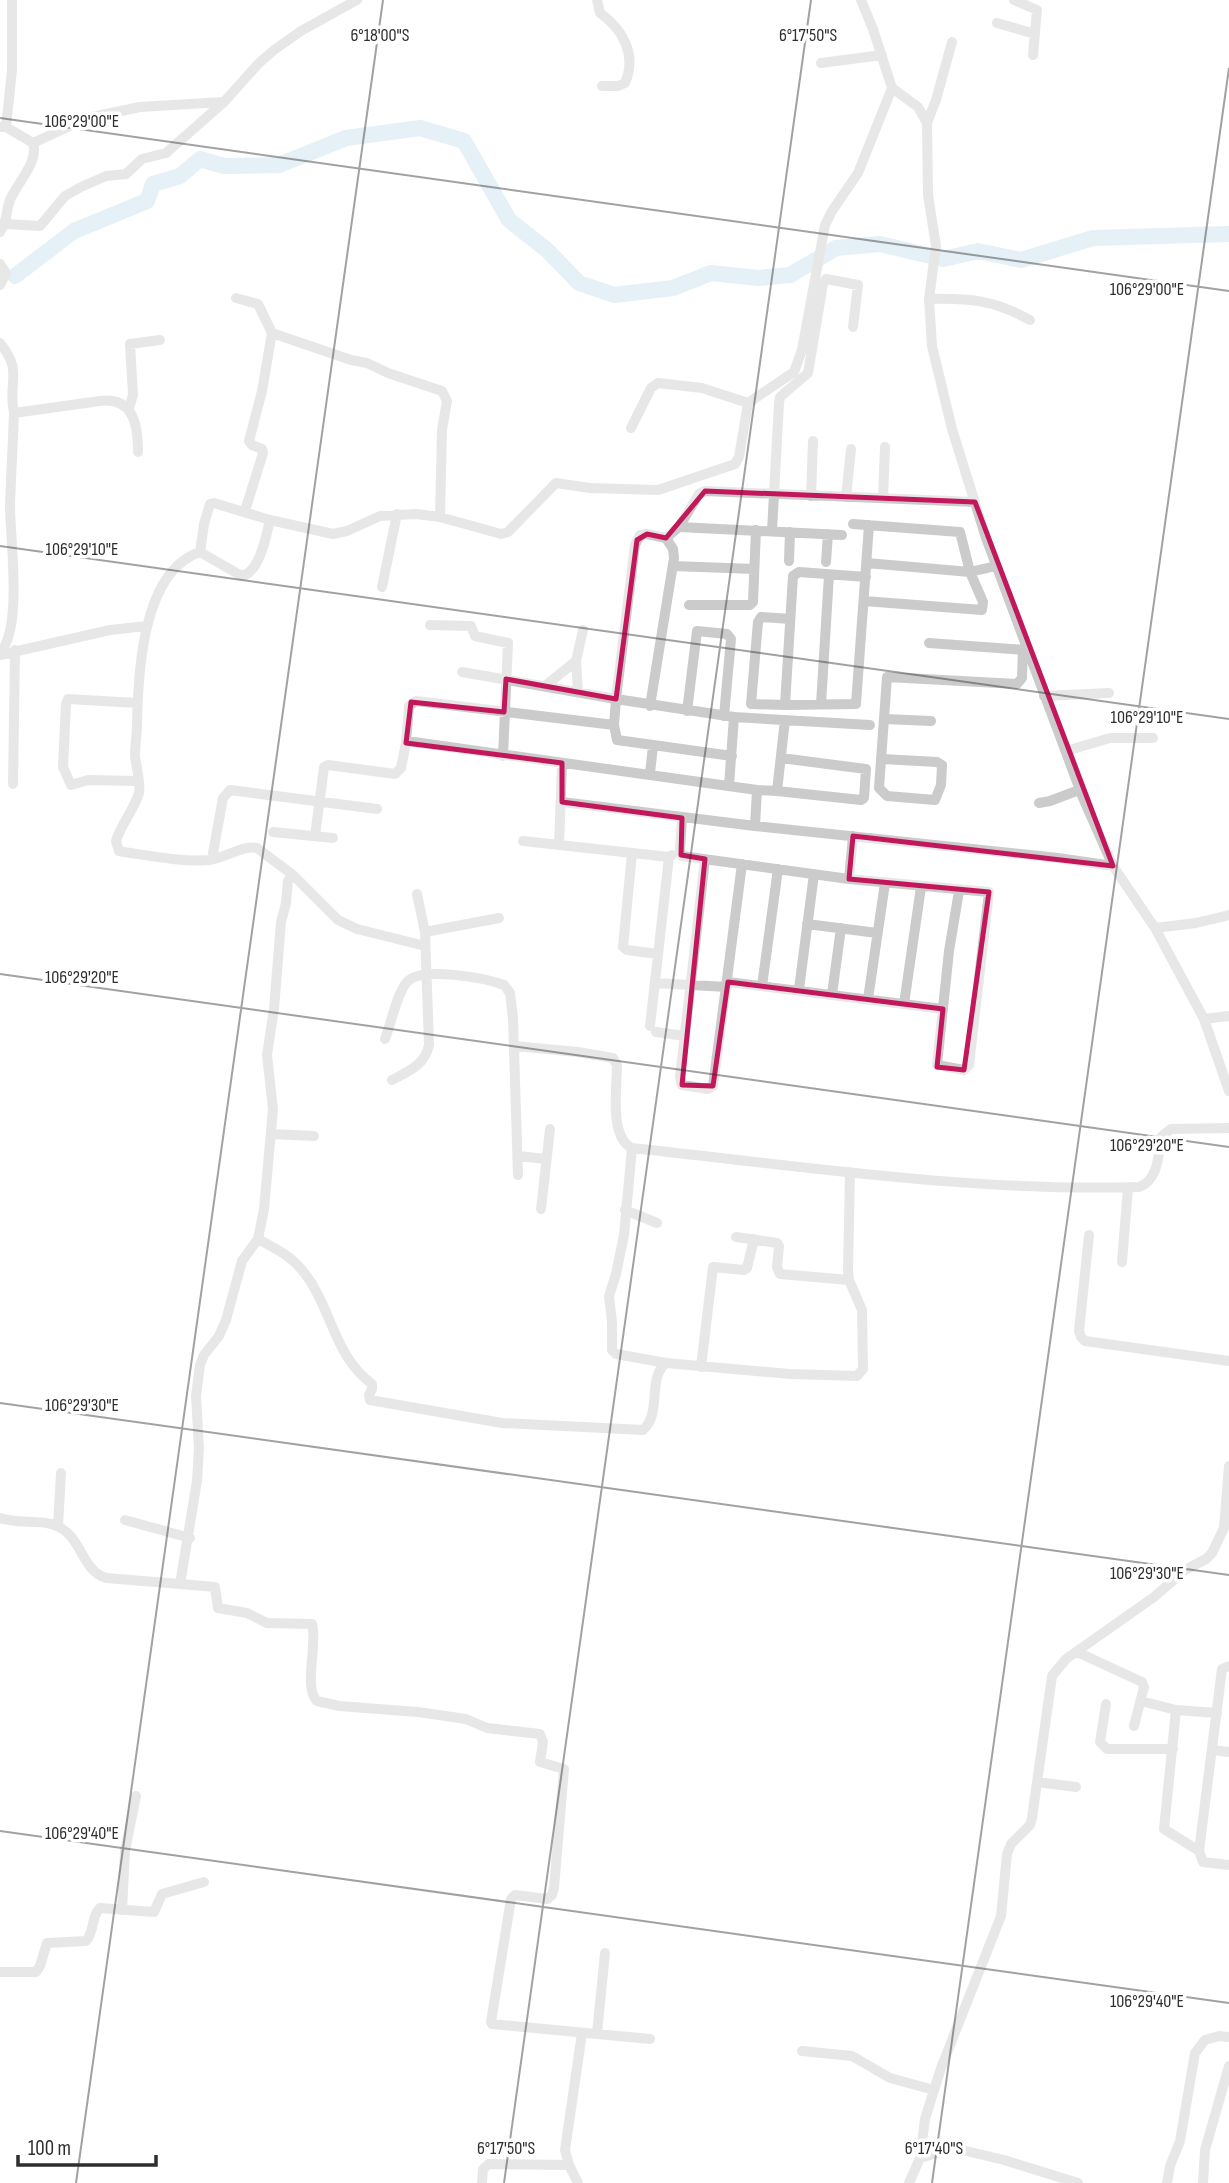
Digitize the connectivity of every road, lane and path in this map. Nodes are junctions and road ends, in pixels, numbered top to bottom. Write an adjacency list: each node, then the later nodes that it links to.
1 (12, 0): 16 (street)
2 (357, 0): 14 (street)
3 (597, 0): 12 (street)
4 (861, 0): 9 (street)
5 (1014, 0): 7 (street)
6 (996, 23): 7 (street)
7 (1035, 34): 10 (street)
8 (952, 42): 15 (street)
9 (881, 55): 11 (street); 13 (street)
10 (1033, 55)
11 (821, 63)
12 (602, 86)
13 (892, 88): 15 (street); 28 (street)
14 (224, 102): 17 (street); 18 (street)
15 (927, 123): 22 (street)
16 (3, 127): 17 (street)
17 (33, 143): 18 (street)
18 (3, 228)
19 (0, 264): 20 (street)
20 (0, 285)
21 (236, 298): 25 (street)
22 (929, 299): 23 (street); 40 (street)
23 (1030, 320)
24 (853, 327): 36 (street)
25 (272, 333): 42 (street); 44 (street)
26 (160, 340): 29 (street)
27 (0, 343): 30 (street)
28 (748, 403): 31 (street); 44 (street)
29 (129, 408): 30 (street); 35 (street)
30 (15, 413): 41 (street)
31 (631, 428)
32 (813, 441): 37 (street)
33 (885, 447): 39 (street)
34 (851, 449): 38 (street)
35 (138, 452)
36 (774, 494): 37 (street); 48 (street); 50 (street)
37 (811, 496): 38 (street)
38 (846, 497): 39 (street)
39 (883, 498): 40 (street)
40 (975, 502): 60 (street)
41 (5, 506): 75 (street)
42 (245, 511): 45 (street); 55 (street)
43 (397, 514): 44 (street); 45 (street); 65 (street)
44 (440, 517)
45 (270, 520): 55 (street)
46 (853, 524): 47 (street)
47 (869, 525): 58 (street); 62 (street)
48 (679, 527): 49 (street); 54 (street)
49 (755, 530): 50 (street); 61 (street)
50 (772, 531): 51 (street)
51 (790, 532): 52 (street); 56 (street)
52 (828, 534): 53 (street); 57 (street)
53 (842, 535)
54 (666, 538): 59 (street); 83 (street)
55 (200, 552): 70 (street)
56 (789, 561)
57 (826, 562)
58 (867, 563): 62 (street); 64 (street)
59 (673, 566): 61 (street); 87 (street)
60 (996, 566): 62 (street); 74 (street)
61 (754, 569): 67 (street)
62 (970, 572): 66 (street)
63 (829, 575): 64 (street); 68 (street); 85 (street)
64 (866, 577): 66 (street)
65 (382, 587)
66 (864, 601): 85 (street)
67 (689, 605)
68 (790, 619): 86 (street); 86 (street)
69 (430, 625): 78 (street)
70 (147, 626): 73 (street); 84 (street)
71 (583, 630): 76 (street)
72 (929, 643): 74 (street)
73 (15, 650): 75 (street); 107 (street)
74 (1025, 650): 82 (street); 91 (street)
75 (0, 654)
76 (576, 661): 79 (street); 80 (street)
77 (462, 673): 78 (street)
78 (506, 680): 79 (street); 89 (street)
79 (545, 686): 80 (street)
80 (579, 692): 83 (street)
81 (1109, 693): 82 (street)
82 (1044, 696): 99 (street)
83 (616, 699): 87 (street); 94 (street)
84 (137, 703): 106 (street); 106 (street)
85 (821, 704): 86 (street)
86 (785, 705)
87 (650, 706): 88 (street)
88 (687, 711): 90 (street); 90 (street)
89 (504, 712): 94 (street); 97 (street); 100 (street)
90 (729, 716): 92 (street); 101 (street)
91 (885, 719): 93 (street); 103 (street)
92 (785, 720): 95 (street); 102 (street)
93 (931, 721)
94 (614, 725): 98 (street)
95 (870, 725)
96 (1153, 738): 99 (street)
97 (406, 743): 100 (street); 112 (street)
98 (653, 746): 101 (street); 105 (street)
99 (1066, 751): 110 (street)
100 (503, 756): 104 (street)
101 (732, 756): 108 (street)
102 (781, 758): 111 (street); 111 (street)
103 (882, 760): 103 (street)
104 (562, 763): 105 (street); 113 (street)
105 (650, 774): 108 (street)
106 (137, 780): 133 (street)
107 (13, 784)
108 (729, 786): 109 (street)
109 (757, 790): 111 (street); 117 (street)
110 (1080, 790): 114 (street); 130 (street)
111 (777, 791)
112 (318, 802): 115 (street); 119 (street); 125 (street)
113 (562, 802): 116 (street); 123 (street)
114 (1039, 803)
115 (377, 809)
116 (682, 818): 117 (street); 124 (street)
117 (755, 826): 120 (street)
118 (272, 832): 119 (street)
119 (315, 836): 121 (street)
120 (853, 836): 130 (street); 134 (street)
121 (333, 838)
122 (523, 841): 123 (street)
123 (559, 845): 126 (street)
124 (680, 850): 127 (street); 128 (street)
125 (214, 853)
126 (632, 853): 127 (street); 147 (street)
127 (669, 858): 147 (street)
128 (705, 859): 129 (street); 150 (street)
129 (742, 864): 131 (street); 151 (street)
130 (1113, 866): 143 (street)
131 (778, 869): 132 (street); 152 (street)
132 (814, 874): 134 (street); 141 (street)
133 (293, 875): 146 (street); 167 (street)
134 (849, 880): 135 (street)
135 (885, 883): 136 (street); 145 (street)
136 (920, 887): 137 (street); 156 (street)
137 (959, 891): 157 (street); 157 (street)
138 (417, 894): 144 (street)
139 (1229, 915): 143 (street)
140 (499, 918): 144 (street)
141 (807, 924): 142 (street); 153 (street)
142 (841, 928): 145 (street); 154 (street)
143 (1155, 928): 159 (street)
144 (425, 932): 146 (street)
145 (877, 933): 155 (street)
146 (425, 946): 148 (street)
147 (658, 954): 149 (street)
148 (426, 973): 161 (street); 162 (street); 163 (street)
149 (655, 983): 150 (street); 160 (street)
150 (691, 985): 151 (street); 160 (street)
151 (728, 985): 152 (street); 160 (street)
152 (762, 985): 153 (street)
153 (799, 989): 154 (street)
154 (832, 994): 155 (street)
155 (868, 999): 156 (street)
156 (904, 1004): 157 (street)
157 (943, 1009)
158 (1229, 1016): 159 (street)
159 (1204, 1019): 164 (street)
160 (685, 1035)
161 (385, 1039)
162 (514, 1046): 169 (street); 170 (street)
163 (392, 1080)
164 (1229, 1091)
165 (1229, 1128): 174 (street)
166 (550, 1129): 171 (street)
167 (271, 1134): 168 (street); 180 (street)
168 (313, 1136)
169 (632, 1148): 172 (street); 176 (street)
170 (518, 1156): 171 (street); 173 (street)
171 (546, 1159): 175 (street)
172 (850, 1172): 174 (street); 183 (street)
173 (518, 1175)
174 (1128, 1188): 182 (street)
175 (541, 1209)
176 (625, 1210): 177 (street); 185 (street)
177 (657, 1223)
178 (1089, 1235): 184 (street)
179 (736, 1237): 181 (street)
180 (258, 1239): 185 (street); 193 (street)
181 (754, 1240): 183 (street); 186 (street)
182 (1122, 1262)
183 (849, 1280): 186 (street)
184 (1229, 1361)
185 (666, 1363): 186 (street)
186 (701, 1367)
187 (1229, 1466): 192 (street)
188 (61, 1473): 191 (street)
189 (0, 1518): 191 (street)
190 (125, 1520): 193 (street)
191 (58, 1526): 194 (street)
192 (1227, 1528): 195 (street)
193 (190, 1538): 194 (street)
194 (180, 1584): 214 (street)
195 (1077, 1652): 197 (street); 205 (street)
196 (1229, 1667): 200 (street)
197 (1141, 1702): 199 (street); 201 (street)
198 (1106, 1704): 202 (street)
199 (1176, 1710): 200 (street); 202 (street)
200 (1222, 1712): 203 (street)
201 (1134, 1726)
202 (1173, 1749): 208 (street)
203 (1213, 1750): 204 (street); 208 (street)
204 (1229, 1752)
205 (1037, 1783): 206 (street); 220 (street)
206 (1076, 1787)
207 (136, 1796): 211 (street)
208 (1199, 1851): 209 (street)
209 (1229, 1865)
210 (204, 1882): 211 (street)
211 (122, 1910): 213 (street)
212 (605, 1953): 215 (street)
213 (0, 1972)
214 (582, 2033): 215 (street); 222 (street)
215 (597, 2034): 217 (street)
216 (1229, 2037): 227 (street)
217 (650, 2039)
218 (802, 2051): 220 (street)
219 (1229, 2066): 228 (street)
220 (934, 2090): 221 (street)
221 (920, 2158): 225 (street); 226 (street)
222 (569, 2165): 223 (street); 224 (street)
223 (482, 2183)
224 (578, 2183)
225 (909, 2183)
226 (1078, 2183)
227 (1167, 2183)
228 (1203, 2183)

